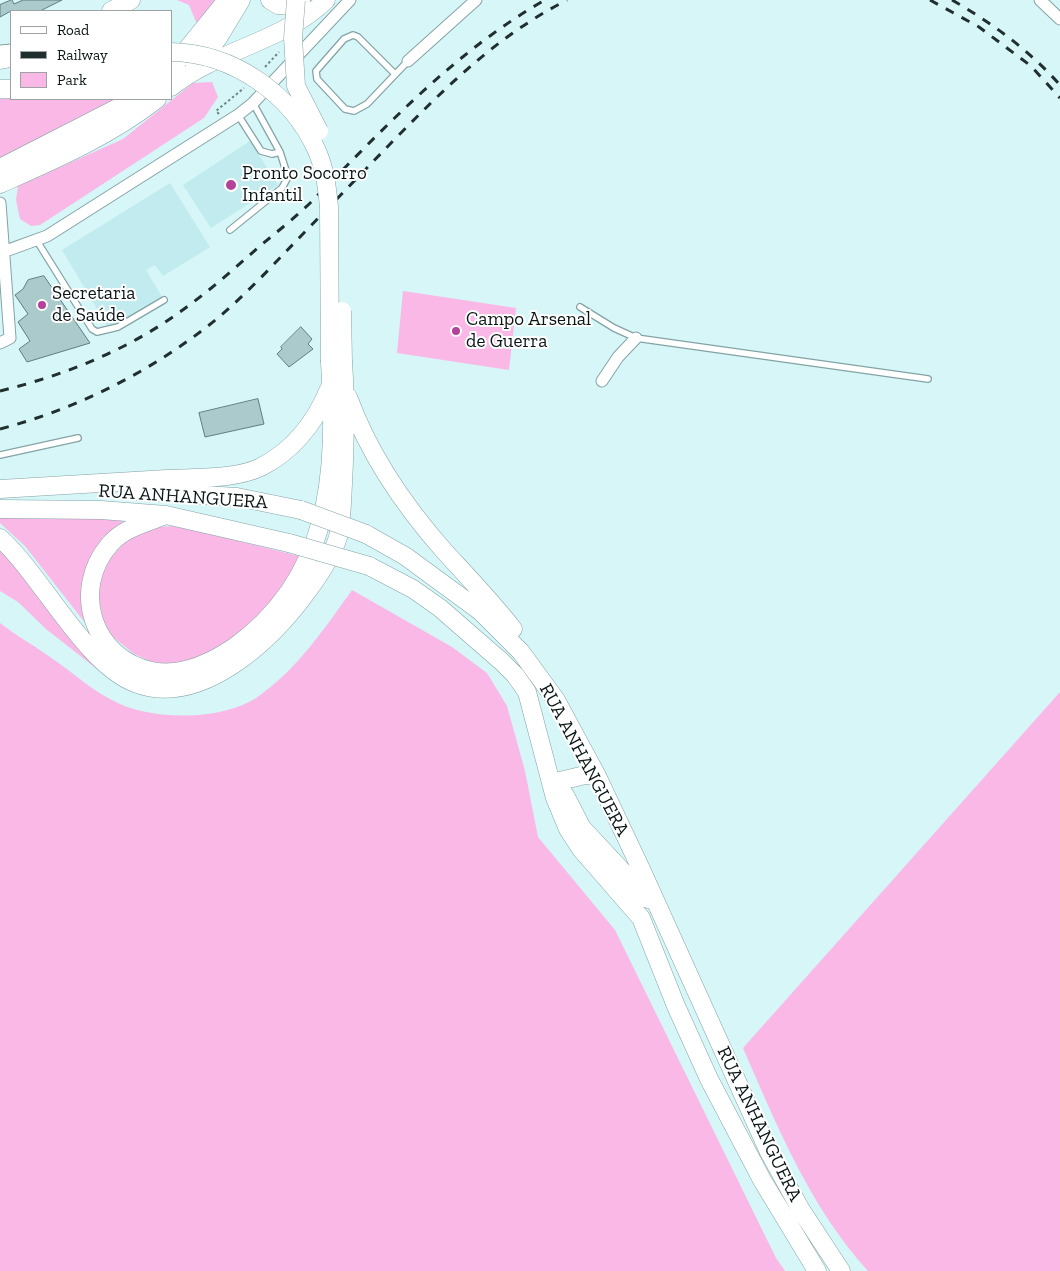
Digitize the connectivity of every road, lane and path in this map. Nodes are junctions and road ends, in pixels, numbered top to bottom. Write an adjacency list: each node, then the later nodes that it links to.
1 (131, 0): 12 (main road)
2 (227, 0): 17 (main road)
3 (241, 0): 18 (main road)
4 (270, 0): 6 (main road)
5 (296, 0): 25 (main road, bridge)
6 (301, 0)
7 (326, 0): 18 (main road)
8 (350, 0): 23 (street)
9 (476, 0): 16 (street)
10 (1040, 0): 13 (street)
11 (1056, 0): 13 (street)
12 (113, 10)
13 (1060, 18)
14 (172, 43): 25 (main road)
15 (172, 52): 37 (main road, bridge)
16 (408, 61): 19 (lane)
17 (172, 68)
18 (190, 72): 20 (main road)
19 (395, 74): 19 (lane)
20 (172, 86)
21 (133, 100): 27 (main road)
22 (155, 100): 28 (main road)
23 (253, 103): 24 (street); 26 (lane)
24 (238, 115): 26 (lane); 31 (street)
25 (310, 117): 37 (main road, bridge)
26 (280, 152): 30 (lane)
27 (0, 168)
28 (0, 184)
29 (0, 203): 32 (street)
30 (230, 230)
31 (37, 241): 32 (street); 33 (lane)
32 (1, 253): 36 (street)
33 (164, 300)
34 (580, 307): 35 (lane)
35 (636, 338): 38 (lane); 39 (street)
36 (0, 343)
37 (337, 363): 40 (main road)
38 (928, 379)
39 (602, 381)
40 (338, 384): 43 (main road); 45 (main road); 46 (main road); 48 (main road)
41 (78, 438): 42 (lane)
42 (0, 454)
43 (0, 489): 47 (main road, RUA ANHANGUERA, bridge)
44 (0, 509): 45 (main road, RUA ANHANGUERA)
45 (166, 515): 50 (main road, RUA ANHANGUERA, bridge)
46 (0, 538)
47 (539, 676): 48 (main road, RUA ANHANGUERA); 50 (main road)
48 (556, 700): 49 (main road, RUA ANHANGUERA)
49 (597, 776): 50 (main road); 51 (main road, RUA ANHANGUERA)
50 (558, 790): 51 (main road); 52 (main road, RUA ANHANGUERA)
51 (670, 936): 53 (main road, RUA ANHANGUERA)
52 (817, 1271)
53 (841, 1271)

